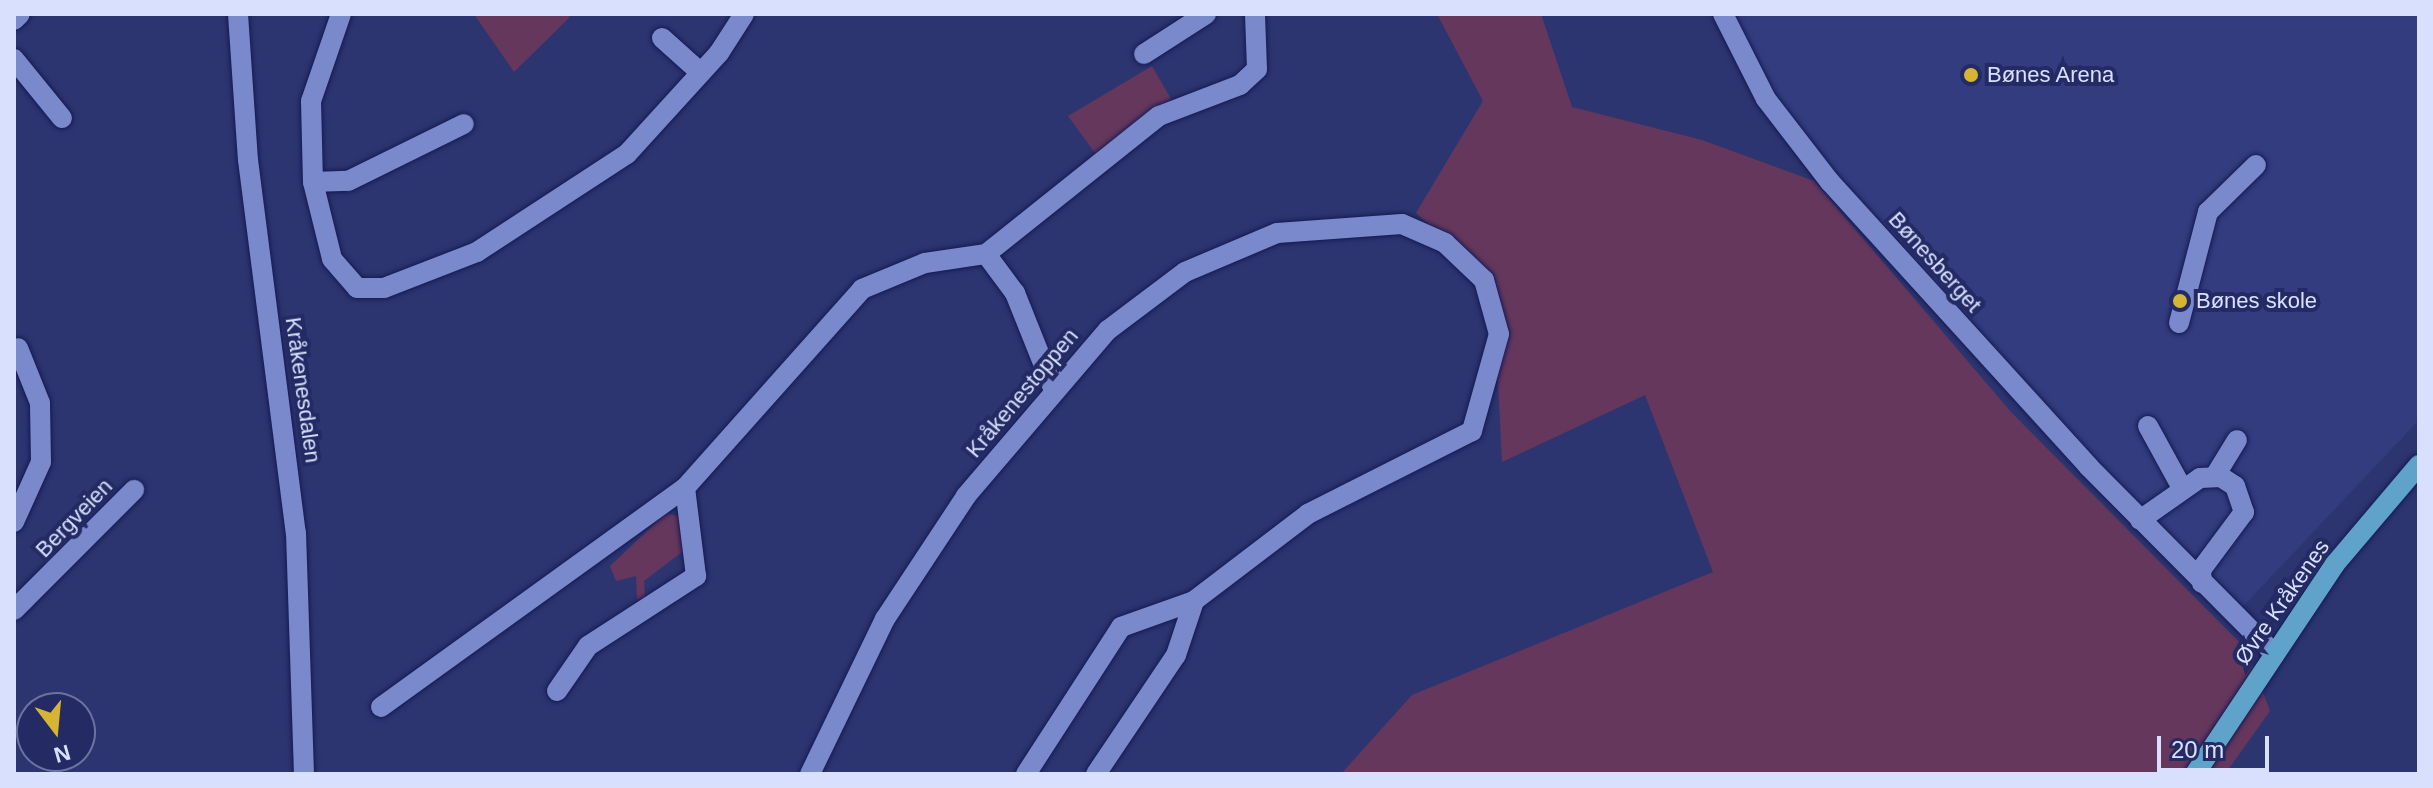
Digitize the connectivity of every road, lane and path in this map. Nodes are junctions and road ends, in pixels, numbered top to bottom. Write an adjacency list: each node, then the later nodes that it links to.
1 (20, 14): 8 (street)
2 (238, 14): 36 (street, Kråkenesdalen)
3 (341, 14): 16 (street)
4 (744, 14): 12 (street)
5 (1206, 14): 10 (street)
6 (1255, 14): 17 (street)
7 (1723, 14): 28 (street, Bønesberget)
8 (14, 20)
9 (662, 38): 12 (street)
10 (1144, 54)
11 (14, 59): 13 (street)
12 (701, 73): 16 (street)
13 (62, 118)
14 (464, 124): 16 (street)
15 (2256, 165): 18 (street)
16 (313, 182)
17 (986, 254): 20 (street); 25 (street)
18 (2179, 323)
19 (18, 348): 29 (street)
20 (1053, 388): 31 (street, Kråkenestoppen); 37 (street, Kråkenestoppen)
21 (2148, 426): 26 (street)
22 (2237, 440): 24 (street)
23 (2419, 465): 33 (main road, Øvre Kråkenes)
24 (2215, 476): 26 (street); 30 (street)
25 (685, 488): 34 (street); 35 (street)
26 (2182, 488): 28 (street)
27 (134, 490): 32 (street, Bergveien)
28 (2140, 520): 30 (street, Bønesberget)
29 (14, 522)
30 (2202, 583): 33 (street, Bønesberget)
31 (1194, 601): 38 (street, Kråkenestoppen); 39 (street)
32 (14, 610)
33 (2275, 654): 40 (main road, Øvre Kråkenes)
34 (557, 691)
35 (381, 707)
36 (304, 774)
37 (810, 774)
38 (1026, 774)
39 (1096, 774)
40 (2195, 774)

